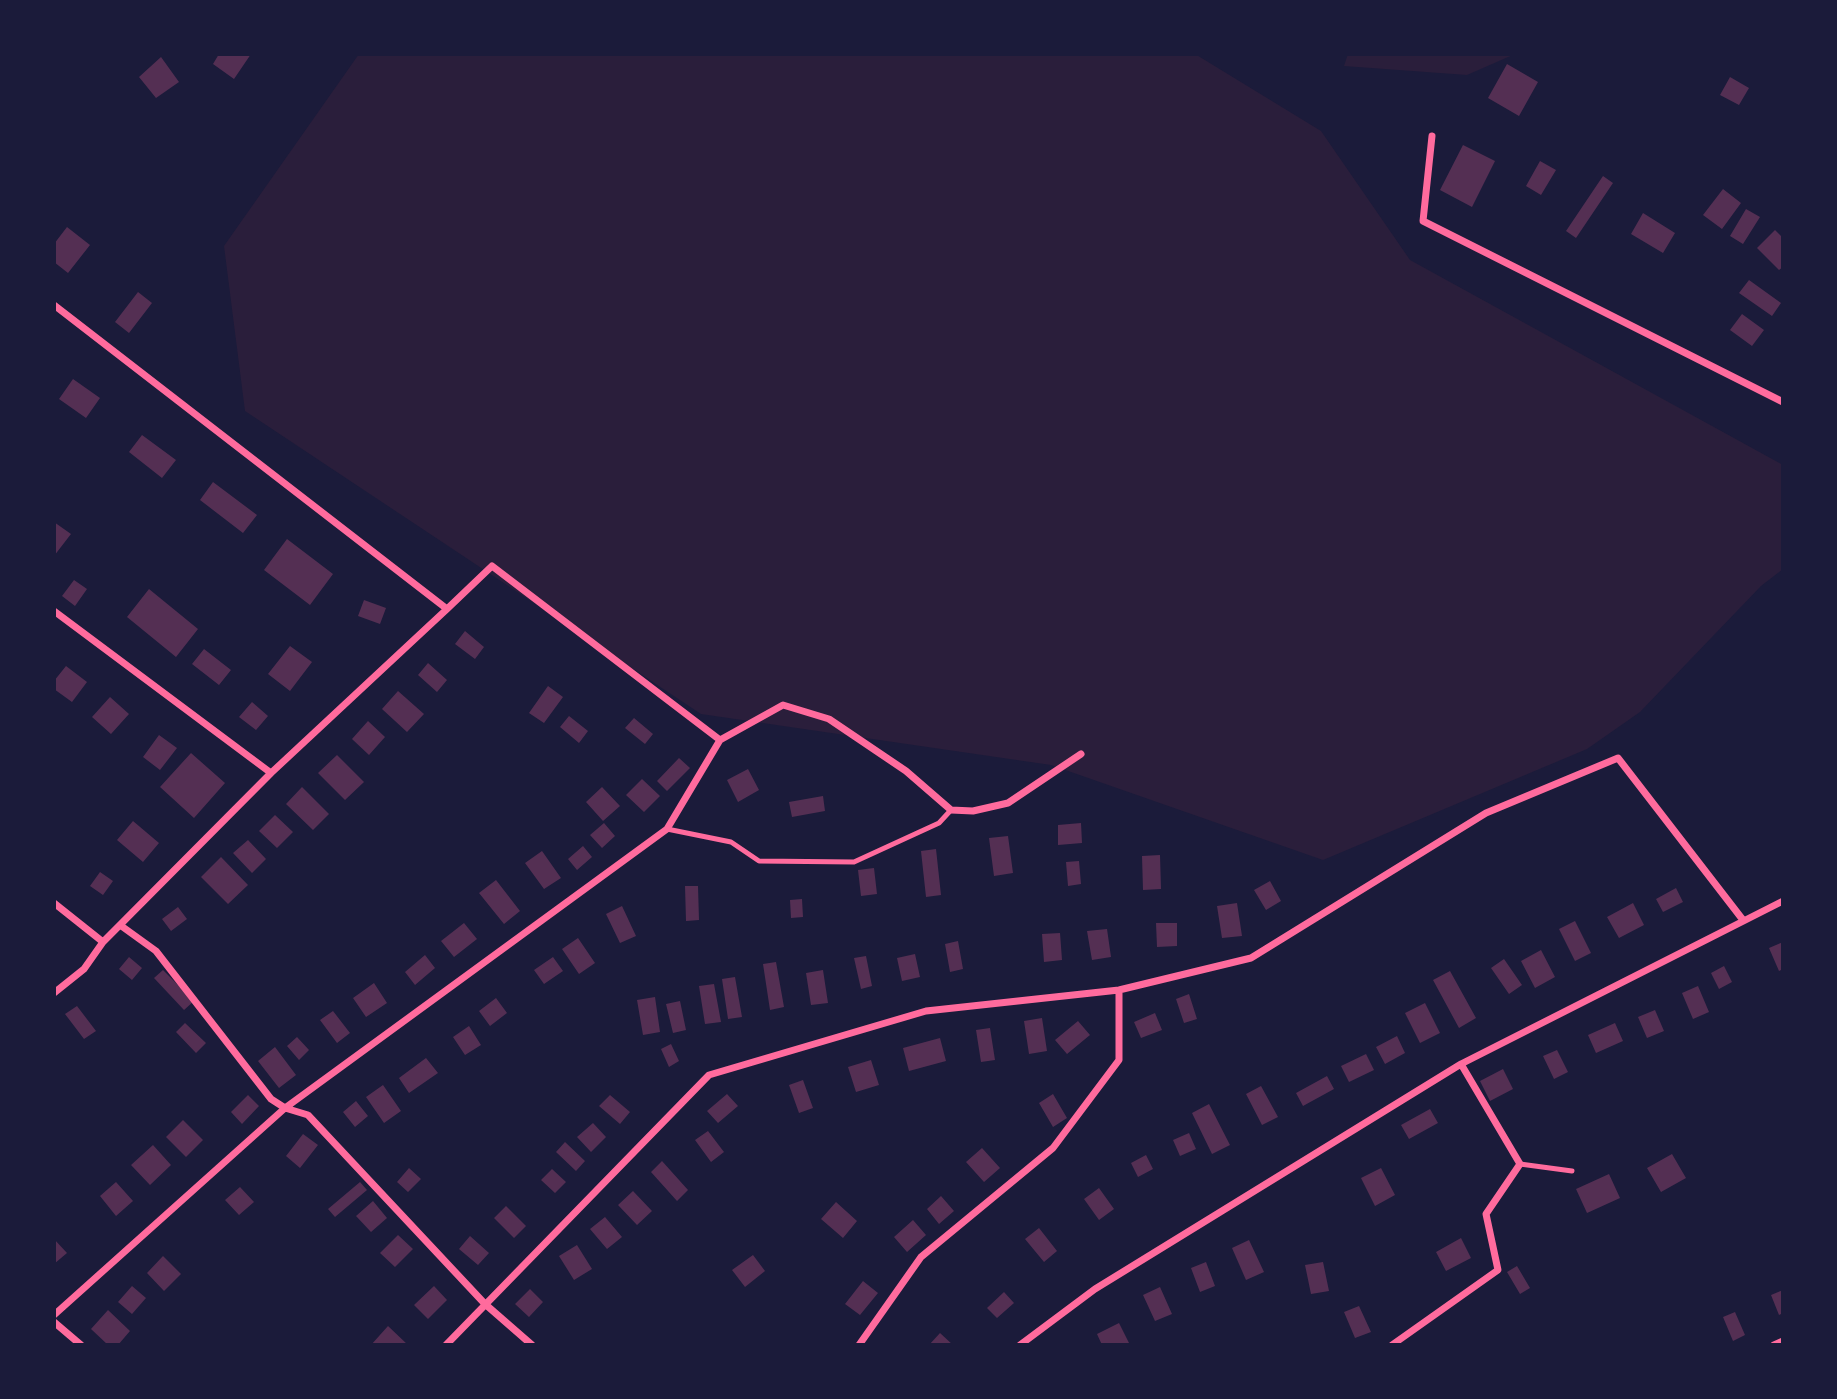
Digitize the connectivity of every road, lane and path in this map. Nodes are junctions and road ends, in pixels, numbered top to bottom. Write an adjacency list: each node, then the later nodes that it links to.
1 (1432, 136): 3 (street)
2 (54, 305): 4 (street)
3 (1783, 402)
4 (447, 609): 6 (street); 8 (street)
5 (54, 611): 8 (street)
6 (720, 740): 9 (street); 10 (street)
7 (1081, 754): 9 (street)
8 (271, 773): 14 (street)
9 (951, 810): 10 (lane)
10 (667, 829): 19 (street)
11 (1783, 901): 13 (street)
12 (54, 903): 15 (street)
13 (1743, 920): 16 (street); 18 (street)
14 (120, 925): 15 (street); 19 (street)
15 (103, 942): 17 (street)
16 (1119, 990): 22 (street); 29 (street)
17 (54, 993)
18 (1461, 1065): 20 (street); 30 (street)
19 (285, 1108): 22 (street); 23 (street)
20 (1520, 1164): 21 (lane); 31 (street)
21 (1572, 1171)
22 (485, 1304): 27 (street); 28 (street)
23 (54, 1315)
24 (54, 1322): 26 (street)
25 (1783, 1341): 32 (street)
26 (81, 1345)
27 (446, 1345)
28 (532, 1345)
29 (859, 1345)
30 (1020, 1345)
31 (1392, 1345)
32 (1774, 1345)

